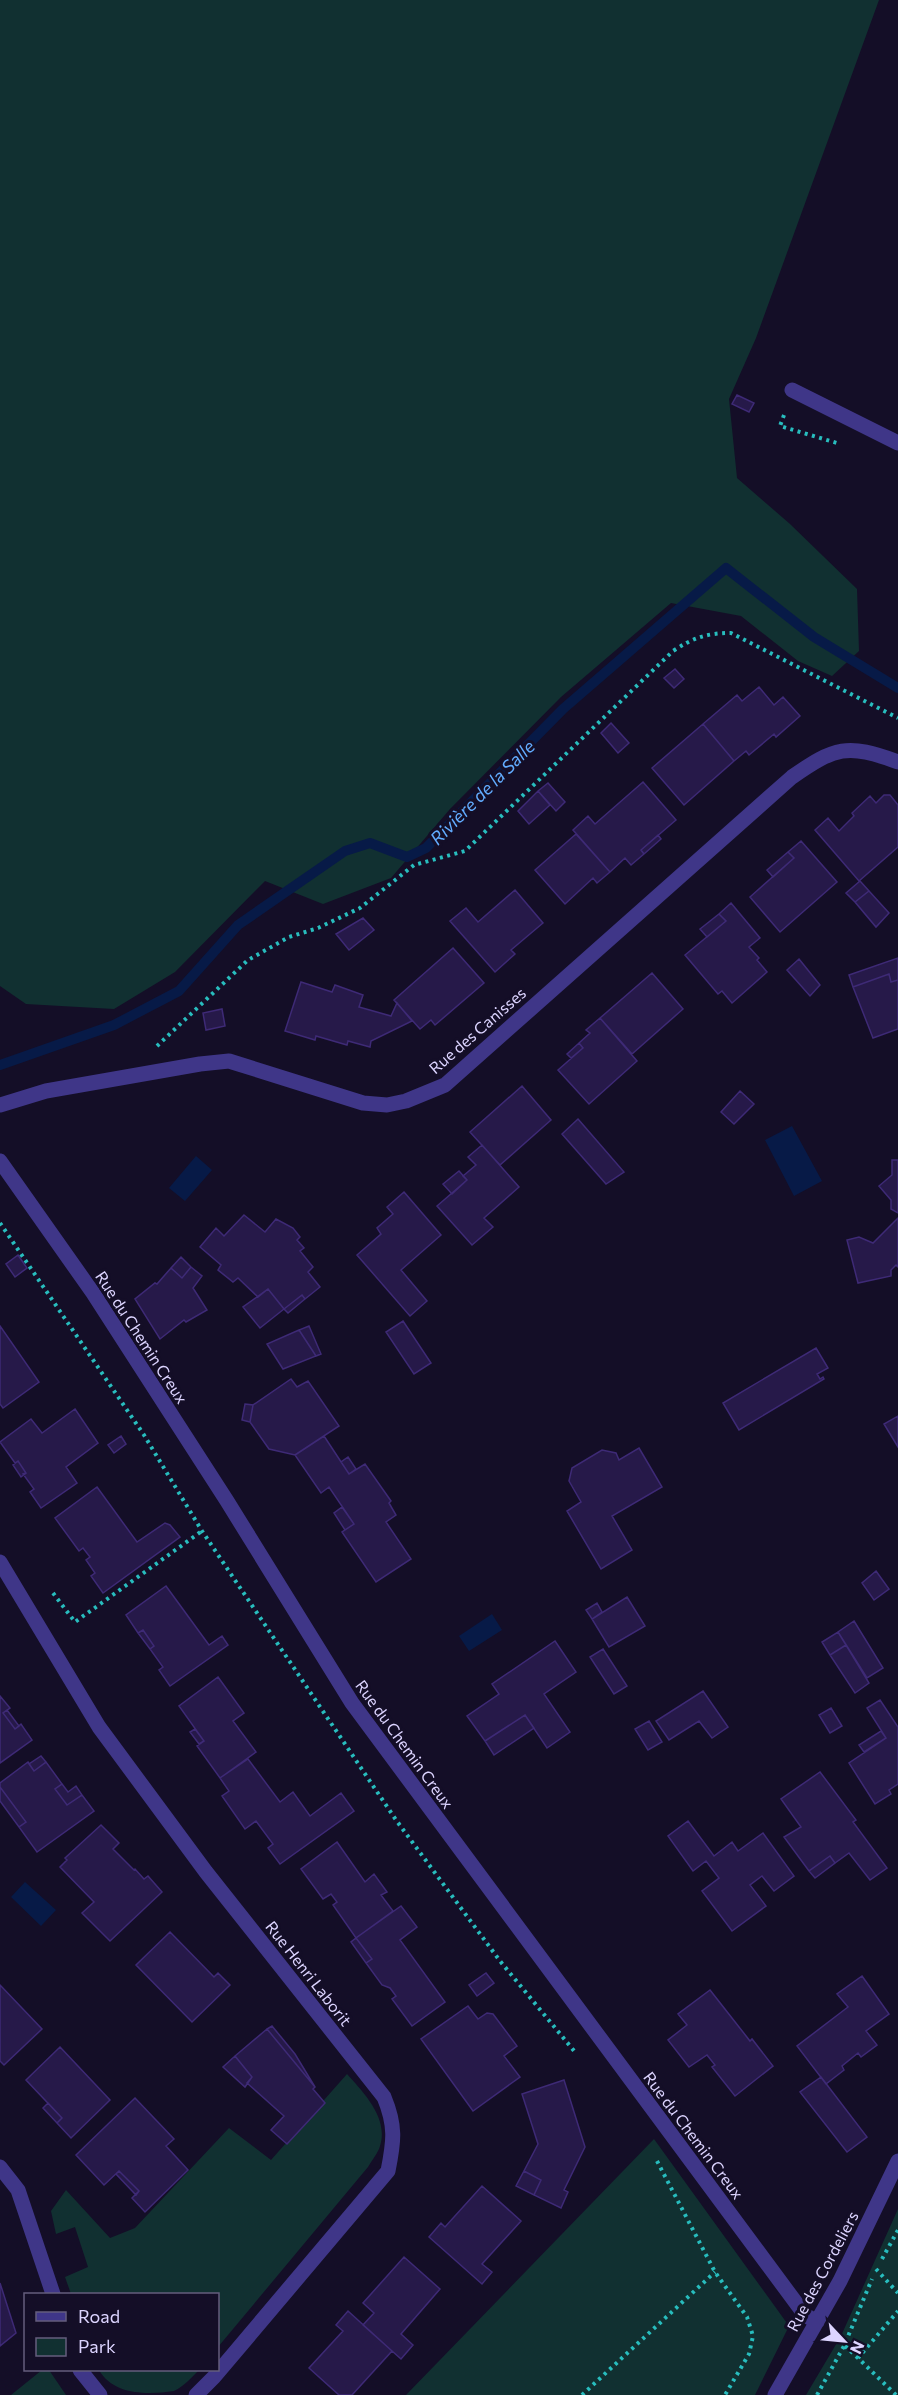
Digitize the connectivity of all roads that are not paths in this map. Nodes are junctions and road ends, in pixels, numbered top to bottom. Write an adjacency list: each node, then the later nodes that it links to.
1 (792, 390): 2 (street)
2 (898, 443)
3 (898, 762): 4 (street, Rue des Canisses)
4 (0, 1105)
5 (0, 1161): 10 (street, Rue du Chemin Creux)
6 (0, 1562): 13 (street, Rue Henri Laborit)
7 (898, 2161): 10 (street, Rue des Cordeliers)
8 (0, 2167): 9 (street)
9 (52, 2293)
10 (817, 2322): 14 (street, Rue des Cordeliers)
11 (81, 2371): 12 (street)
12 (100, 2395)
13 (196, 2395)
14 (775, 2395)

